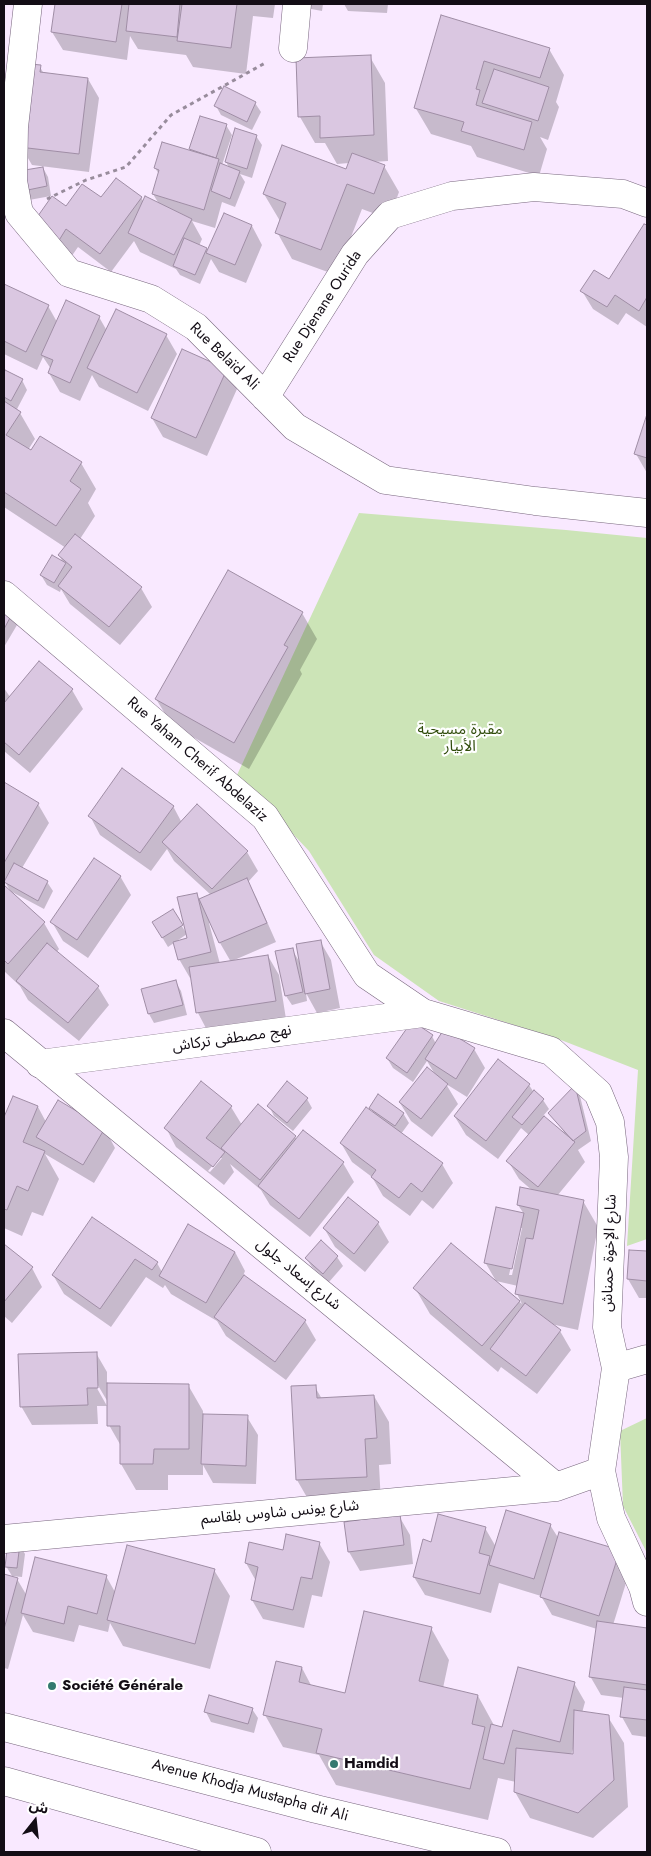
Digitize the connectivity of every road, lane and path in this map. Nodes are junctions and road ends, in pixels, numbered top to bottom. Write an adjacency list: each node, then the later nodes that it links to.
1 (28, 4): 5 (street, Rue Belaïd Ali)
2 (297, 4): 3 (street)
3 (293, 48): 5 (path)
4 (647, 203): 6 (street, Rue Djenane Ourida)
5 (24, 220): 6 (street, Rue Belaïd Ali)
6 (265, 397): 7 (street, Rue Belaïd Ali)
7 (647, 514)
8 (4, 595): 9 (street, Rue Yaham Cherif Abdelaziz)
9 (423, 1013): 11 (street, نهج مصطفى تركاش); 13 (street, شارع الإخوة حمناش)
10 (4, 1033): 11 (street, شارع إسعاد جلول)
11 (40, 1064): 15 (street, شارع إسعاد جلول)
12 (647, 1359): 13 (street)
13 (616, 1368): 14 (street, شارع الإخوة حمناش)
14 (601, 1470): 15 (street); 17 (street, شارع الإخوة حمناش)
15 (556, 1487): 16 (street, شارع يونس شاوس بلقاسم)
16 (4, 1539)
17 (647, 1602)
18 (4, 1727): 21 (street, Avenue Khodja Mustapha dit Ali)
19 (4, 1780): 20 (street)
20 (257, 1852)
21 (498, 1852)

